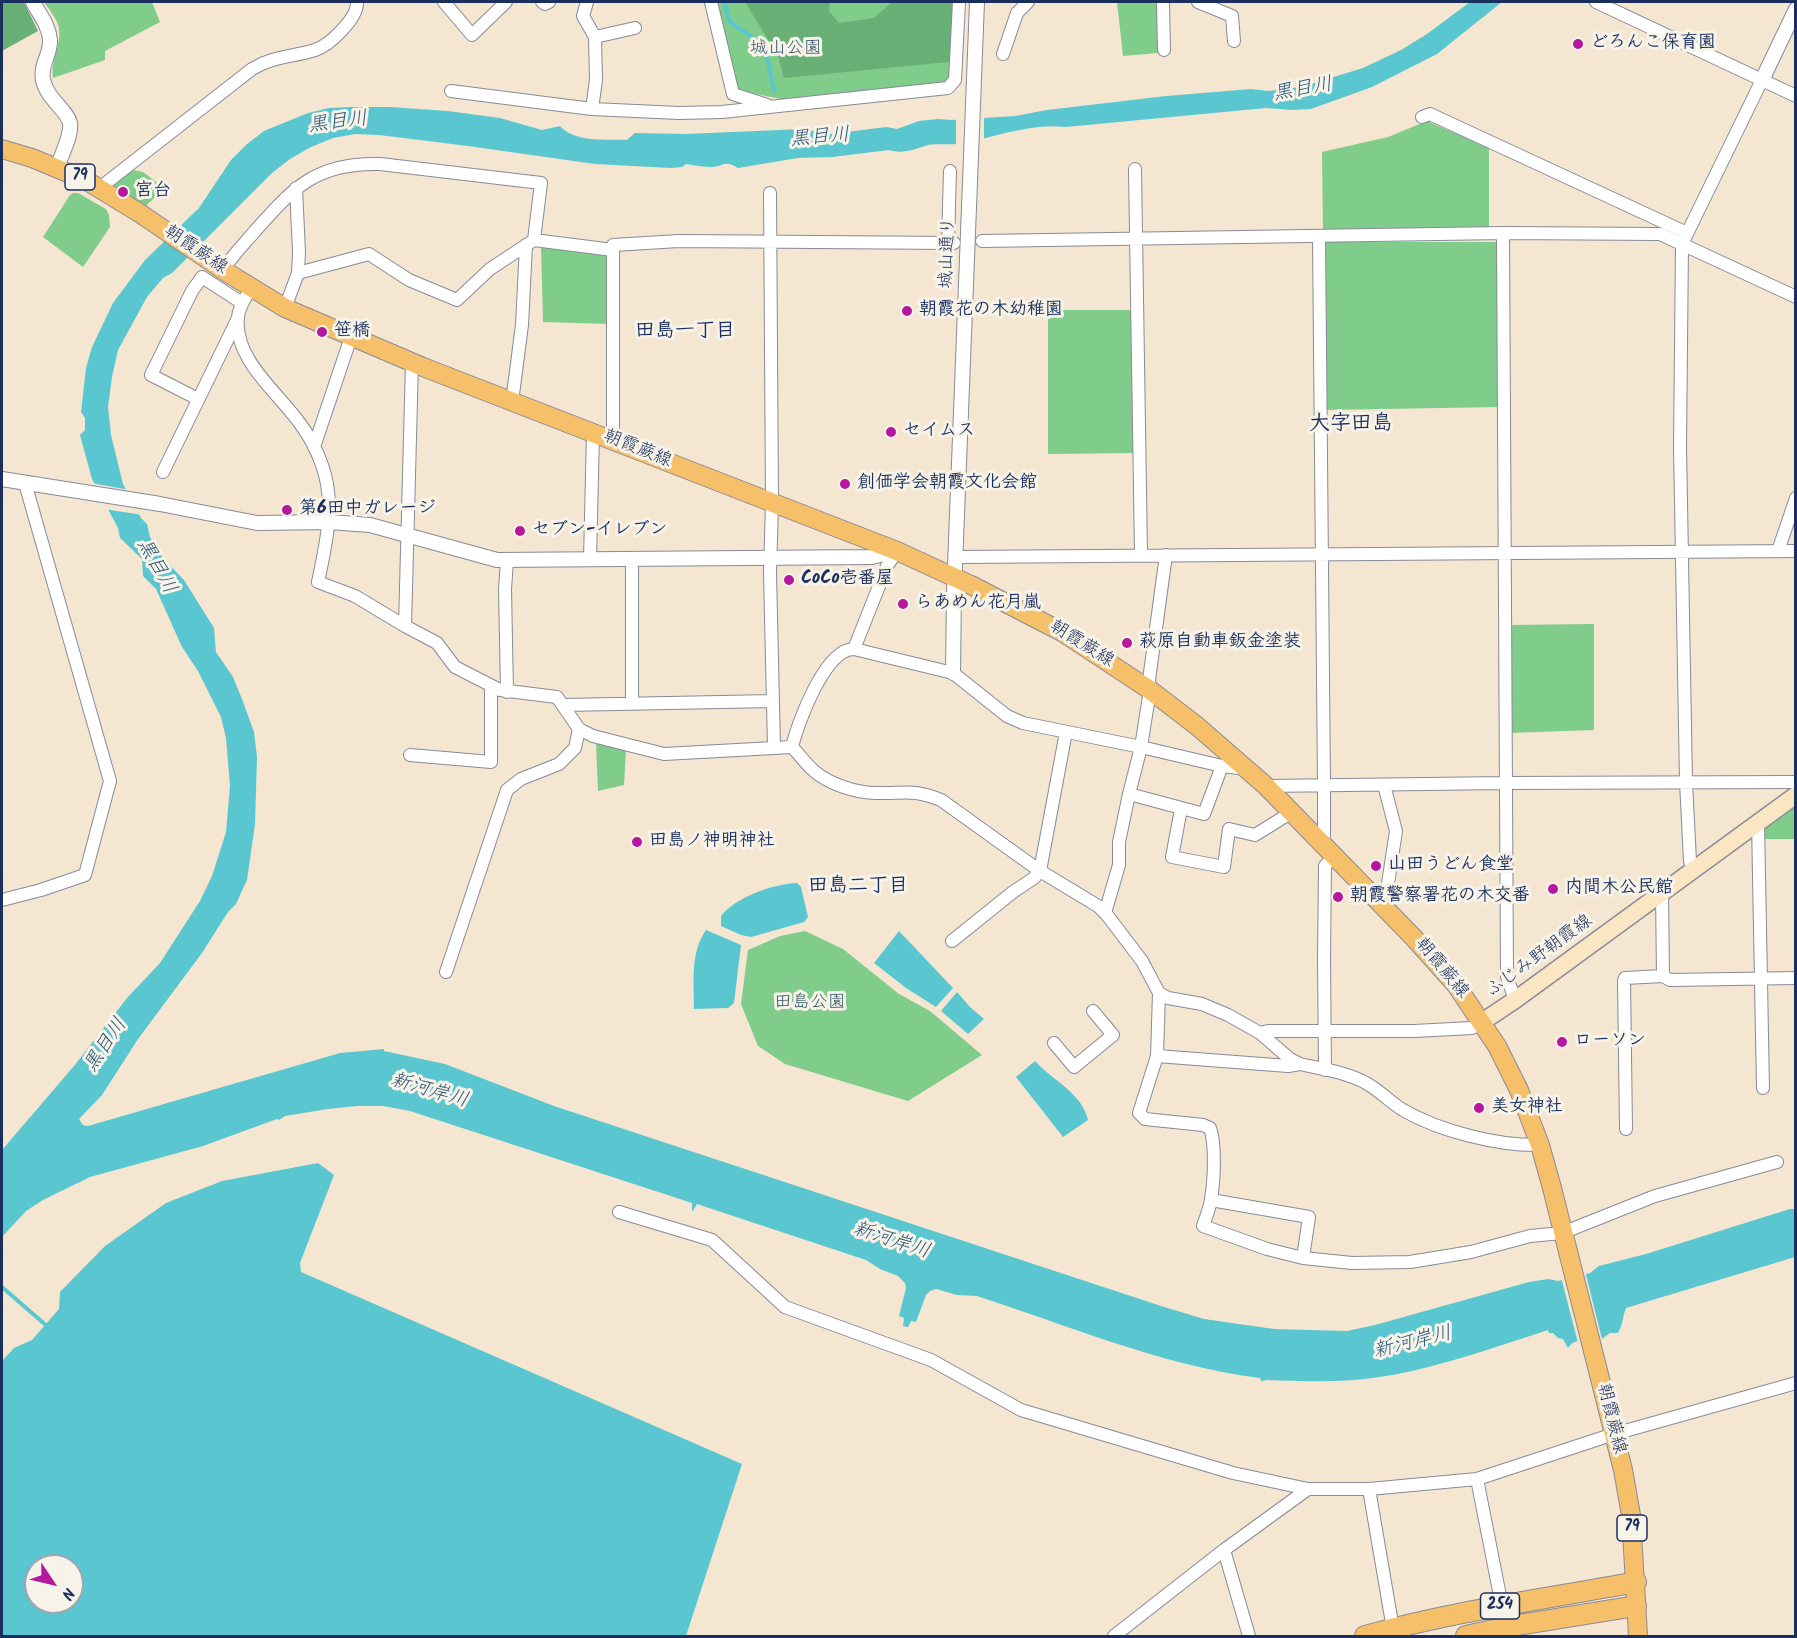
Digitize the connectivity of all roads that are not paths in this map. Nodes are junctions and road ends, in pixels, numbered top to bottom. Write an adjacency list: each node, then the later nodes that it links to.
1 (33, 2): 28 (street)
2 (357, 2): 32 (street)
3 (444, 2): 4 (street)
4 (506, 2)
5 (542, 2): 6 (street)
6 (549, 2)
7 (587, 2): 17 (street)
8 (711, 2): 24 (street)
9 (959, 2): 24 (street)
10 (977, 2): 70 (street, 城山通り)
11 (1028, 2): 20 (street)
12 (1163, 2): 19 (street)
13 (1198, 2): 18 (street)
14 (1596, 2): 21 (street)
15 (1796, 9): 21 (street)
16 (635, 28): 17 (street)
17 (596, 37): 25 (street)
18 (1234, 41)
19 (1164, 50)
20 (1003, 54)
21 (1762, 80): 23 (street); 37 (street)
22 (451, 92): 25 (street)
23 (1796, 96)
24 (772, 106): 25 (street)
25 (592, 109)
26 (1422, 117): 37 (street)
27 (2, 149): 28 (main road, 朝霞蕨線 / 79)
28 (57, 168): 32 (main road, 朝霞蕨線 / 79)
29 (1135, 169): 36 (street)
30 (950, 171): 40 (street)
31 (296, 188): 39 (street); 42 (street); 43 (street)
32 (101, 189): 42 (main road, 朝霞蕨線 / 79)
33 (770, 193): 40 (street)
34 (1503, 233): 35 (street); 37 (street); 65 (street)
35 (1319, 237): 36 (street); 69 (street)
36 (1137, 238): 38 (street); 67 (street)
37 (1684, 238): 45 (street); 66 (street)
38 (982, 241)
39 (530, 243): 41 (street); 43 (street); 51 (street)
40 (770, 243): 41 (street); 59 (street)
41 (613, 250): 53 (street)
42 (218, 267): 44 (main road, 朝霞蕨線 / 79)
43 (298, 273): 46 (street)
44 (246, 296): 46 (main road, 朝霞蕨線 / 79); 47 (street); 50 (street)
45 (1796, 297)
46 (285, 308): 48 (main road, 朝霞蕨線 / 79)
47 (238, 318): 50 (street); 54 (street)
48 (351, 337): 49 (main road, 朝霞蕨線 / 79); 54 (street)
49 (412, 362): 51 (main road, 朝霞蕨線 / 79); 61 (street)
50 (198, 399): 55 (street)
51 (512, 402): 52 (main road, 朝霞蕨線 / 79)
52 (593, 433): 53 (main road, 朝霞蕨線 / 79); 72 (street)
53 (613, 441): 59 (main road, 朝霞蕨線 / 79)
54 (314, 447): 60 (street)
55 (163, 472)
56 (2, 479): 57 (street)
57 (25, 483): 60 (street); 108 (street)
58 (1796, 498): 64 (street)
59 (772, 502): 63 (main road, 朝霞蕨線 / 79); 71 (street)
60 (329, 522): 61 (street); 76 (street)
61 (406, 535): 74 (street); 76 (street)
62 (1796, 550): 64 (street)
63 (897, 551): 71 (street); 75 (main road, 朝霞蕨線 / 79); 77 (street)
64 (1778, 551): 66 (street)
65 (1503, 552): 66 (street); 69 (street); 95 (street)
66 (1682, 552): 93 (street)
67 (1141, 554): 68 (street); 70 (street)
68 (1166, 555): 69 (street); 80 (street)
69 (1322, 555): 98 (street)
70 (956, 557): 75 (street, 城山通り)
71 (770, 558): 73 (street); 82 (street)
72 (590, 560): 73 (street); 74 (street)
73 (632, 560): 83 (street)
74 (507, 561): 81 (street)
75 (955, 578): 78 (street, 城山通り); 80 (main road, 朝霞蕨線 / 79)
76 (405, 626): 79 (street)
77 (854, 649): 78 (street); 88 (street)
78 (953, 673): 86 (street)
79 (491, 686): 81 (street); 90 (street)
80 (1150, 690): 89 (street); 92 (main road, 朝霞蕨線 / 79)
81 (507, 692): 84 (street)
82 (773, 700): 83 (street); 87 (street)
83 (632, 704): 84 (street)
84 (564, 705): 85 (street)
85 (579, 729): 87 (street); 112 (street)
86 (1066, 732): 89 (street); 106 (street)
87 (774, 747): 88 (street)
88 (792, 747): 106 (street)
89 (1141, 747): 91 (street); 99 (street)
90 (410, 755)
91 (1222, 766): 92 (street); 101 (street)
92 (1247, 769): 97 (main road, 朝霞蕨線 / 79)
93 (1686, 782): 94 (street); 95 (street); 105 (street)
94 (1796, 782)
95 (1505, 783): 96 (street); 117 (street)
96 (1384, 785): 98 (street); 109 (street)
97 (1266, 786): 98 (street); 102 (main road, 朝霞蕨線 / 79)
98 (1324, 786): 104 (street)
99 (1128, 794): 101 (street); 110 (street)
100 (1796, 795): 103 (main road, ふじみ野朝霞線)
101 (1181, 809): 102 (street)
102 (1289, 811): 104 (main road, 朝霞蕨線 / 79)
103 (1758, 822): 105 (main road, ふじみ野朝霞線); 115 (street)
104 (1328, 850): 109 (main road, 朝霞蕨線 / 79); 120 (street)
105 (1693, 869): 107 (main road, ふじみ野朝霞線)
106 (1040, 870): 110 (street); 111 (street)
107 (1662, 892): 113 (street); 117 (main road, ふじみ野朝霞線)
108 (2, 900)
109 (1380, 903): 119 (main road, 朝霞蕨線 / 79)
110 (1105, 913): 116 (street)
111 (952, 941)
112 (446, 972)
113 (1663, 976): 115 (street); 127 (street)
114 (1796, 978): 115 (street)
115 (1760, 979): 126 (street)
116 (1159, 993): 121 (street); 123 (street)
117 (1515, 1000): 119 (main road, ふじみ野朝霞線)
118 (1093, 1011): 122 (street)
119 (1482, 1022): 120 (street); 128 (main road, 朝霞蕨線 / 79)
120 (1325, 1031): 121 (street); 125 (street)
121 (1260, 1033): 124 (street)
122 (1054, 1043)
123 (1157, 1056): 124 (street); 130 (street)
124 (1300, 1064): 125 (street)
125 (1325, 1070): 128 (street)
126 (1763, 1088)
127 (1626, 1129)
128 (1540, 1145): 132 (main road, 朝霞蕨線 / 79)
129 (1777, 1162): 132 (street)
130 (1211, 1200): 133 (street); 133 (street)
131 (619, 1212): 137 (street)
132 (1563, 1238): 133 (street); 135 (main road, 朝霞蕨線 / 79)
133 (1303, 1258)
134 (1796, 1383): 135 (street)
135 (1612, 1427): 136 (street); 140 (main road, 朝霞蕨線 / 79)
136 (1477, 1479): 138 (street); 141 (street)
137 (1308, 1489): 138 (street); 139 (street)
138 (1369, 1490): 143 (street)
139 (1224, 1550): 145 (street); 146 (street)
140 (1636, 1582): 141 (highway, 254); 142 (main road, 朝霞蕨線 / 79)
141 (1502, 1606): 143 (highway, 254)
142 (1636, 1606): 144 (highway, 254); 149 (main road, 朝霞蕨線 / 79)
143 (1393, 1629): 147 (highway, 254)
144 (1513, 1631): 148 (highway, 254)
145 (1114, 1636)
146 (1249, 1636)
147 (1365, 1636)
148 (1466, 1636)
149 (1638, 1636)

